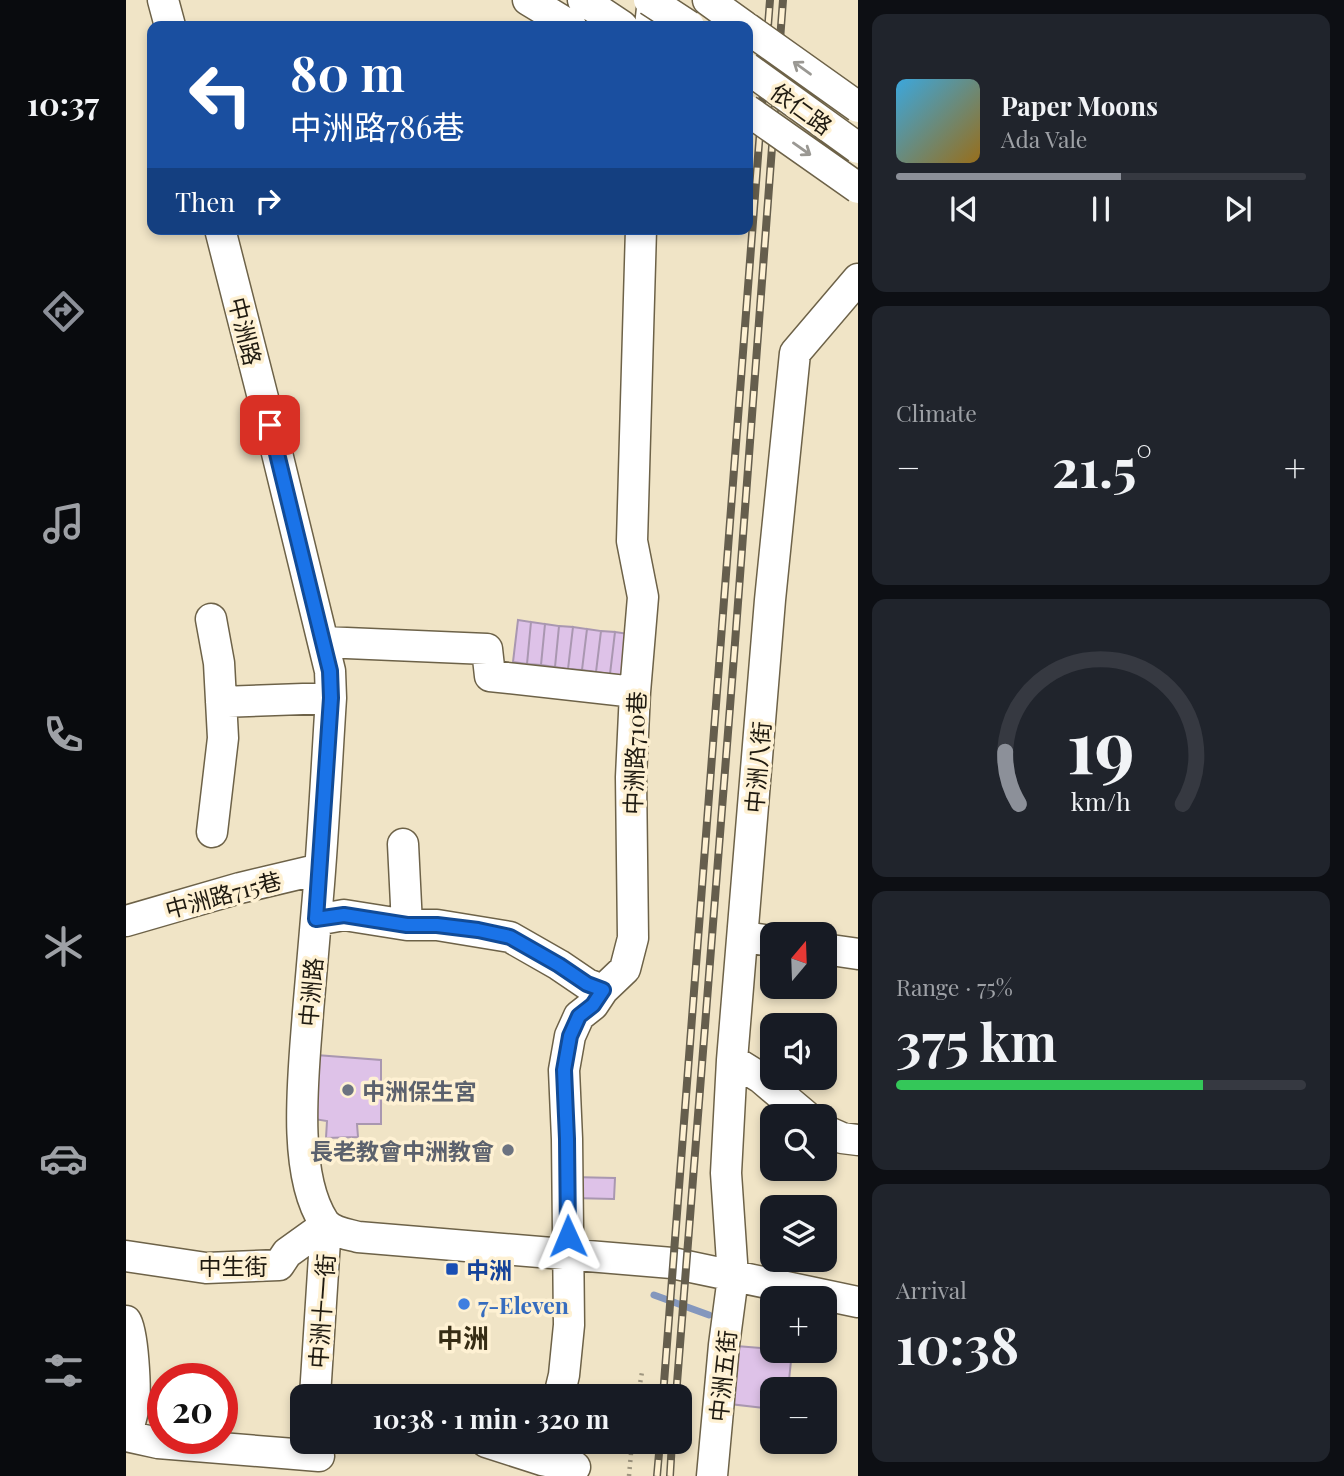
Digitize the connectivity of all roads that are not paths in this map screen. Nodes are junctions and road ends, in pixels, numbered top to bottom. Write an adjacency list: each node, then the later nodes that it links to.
1 (163, 0): 6 (street)
2 (528, 0): 7 (street)
3 (583, 0): 8 (street)
4 (651, 0): 9 (street); 10 (street, bridge)
5 (708, 0): 11 (street)
6 (169, 21)
7 (562, 21)
8 (614, 21)
9 (650, 21)
10 (682, 21)
11 (738, 21)
12 (753, 32): 14 (street, one-way to 12, bridge)
13 (753, 72): 16 (street, 依仁路, bridge)
14 (858, 107)
15 (753, 114): 17 (street, one-way to 17, bridge)
16 (858, 148)
17 (858, 188)
18 (221, 235): 22 (street, 中洲路)
19 (641, 235): 23 (street, 中洲路710巷)
20 (858, 279): 32 (street, 中洲八街)
21 (211, 619): 25 (street)
22 (323, 642): 23 (street); 24 (street, 中洲路)
23 (635, 692): 35 (street, 中洲路710巷)
24 (331, 698): 25 (street); 28 (street, 中洲路)
25 (221, 702): 26 (street)
26 (212, 832)
27 (403, 844): 31 (street)
28 (320, 869): 29 (street, 中洲路); 30 (street, 中洲路715巷)
29 (316, 919): 31 (street); 40 (street, 中洲路)
30 (126, 921)
31 (407, 925): 35 (street)
32 (757, 939): 36 (street, 中洲八街)
33 (837, 951): 34 (street)
34 (858, 954)
35 (603, 990): 42 (street, 中洲路710巷)
36 (732, 1060): 37 (street); 43 (street, 中洲八街)
37 (792, 1104)
38 (837, 1136): 39 (street)
39 (858, 1140)
40 (326, 1225): 41 (street, 中生街); 42 (street); 46 (street, 中洲十一街)
41 (126, 1256)
42 (568, 1256): 43 (street); 47 (street, 中洲路710巷)
43 (733, 1277): 44 (street); 52 (street, 中洲五街)
44 (858, 1302)
45 (126, 1321): 48 (street)
46 (316, 1384)
47 (562, 1384)
48 (126, 1436): 49 (street)
49 (319, 1458)
50 (542, 1459): 51 (street)
51 (575, 1467)
52 (712, 1476)

